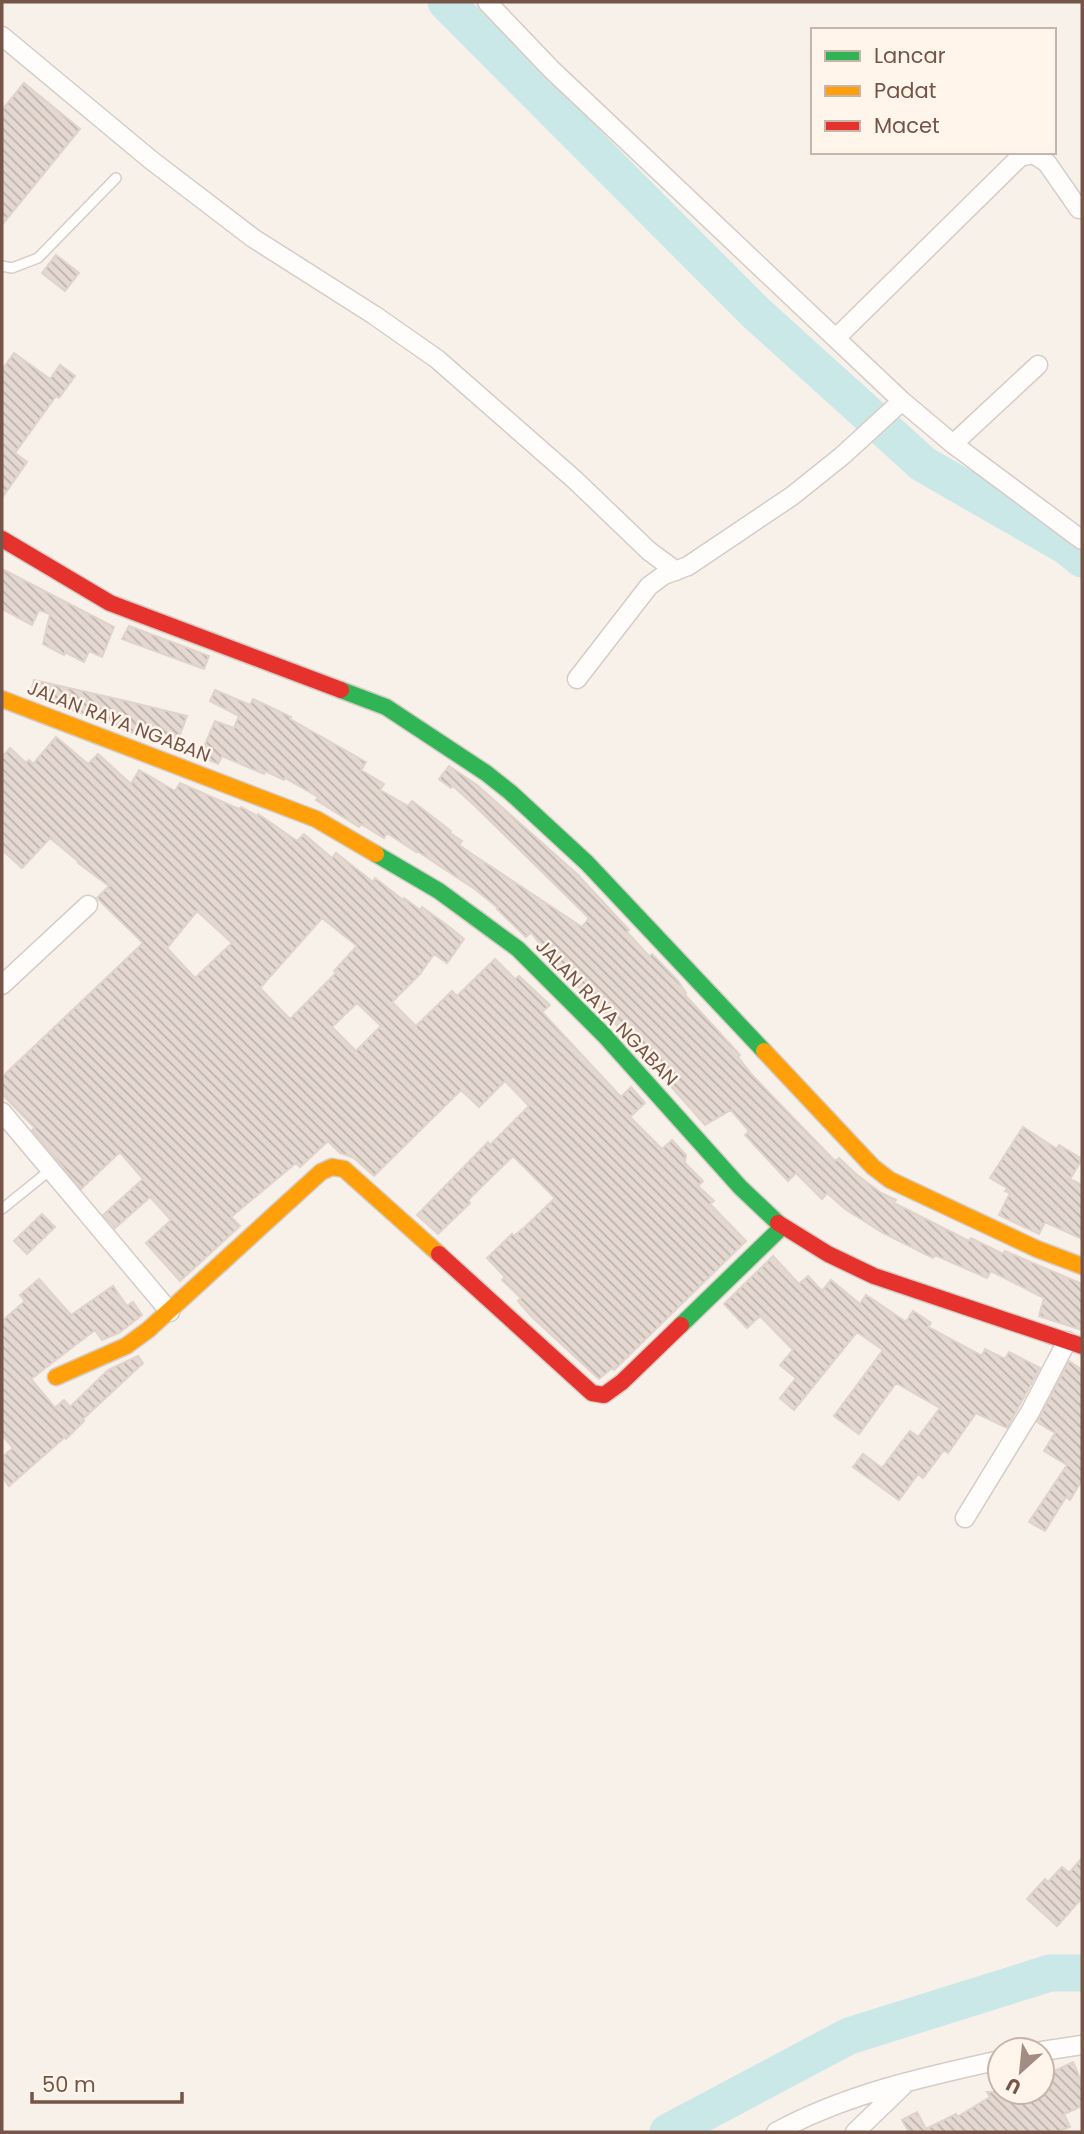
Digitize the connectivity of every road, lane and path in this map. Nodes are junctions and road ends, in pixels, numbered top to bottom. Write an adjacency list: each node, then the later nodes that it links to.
1 (487, 2): 6 (street)
2 (2, 36): 12 (street)
3 (116, 178): 5 (lane)
4 (1079, 209): 6 (street)
5 (2, 266)
6 (836, 338): 8 (street)
7 (1038, 365): 9 (street)
8 (902, 401): 9 (street); 12 (street)
9 (953, 444): 11 (street)
10 (2, 539): 21 (street)
11 (1082, 540)
12 (676, 570): 13 (street)
13 (577, 679)
14 (2, 699): 20 (street, JALAN RAYA NGABAN)
15 (88, 905): 16 (street)
16 (2, 985)
17 (2, 1112): 18 (street)
18 (49, 1171): 19 (lane); 22 (street)
19 (2, 1209)
20 (782, 1227): 22 (street); 23 (street, JALAN RAYA NGABAN)
21 (1082, 1266)
22 (170, 1312): 24 (street)
23 (1074, 1344): 25 (street)
24 (56, 1377)
25 (965, 1518)
26 (1082, 2045): 27 (street)
27 (1056, 2048)
28 (986, 2063): 29 (street)
29 (909, 2080): 30 (street); 31 (street)
30 (776, 2132)
31 (855, 2132)

